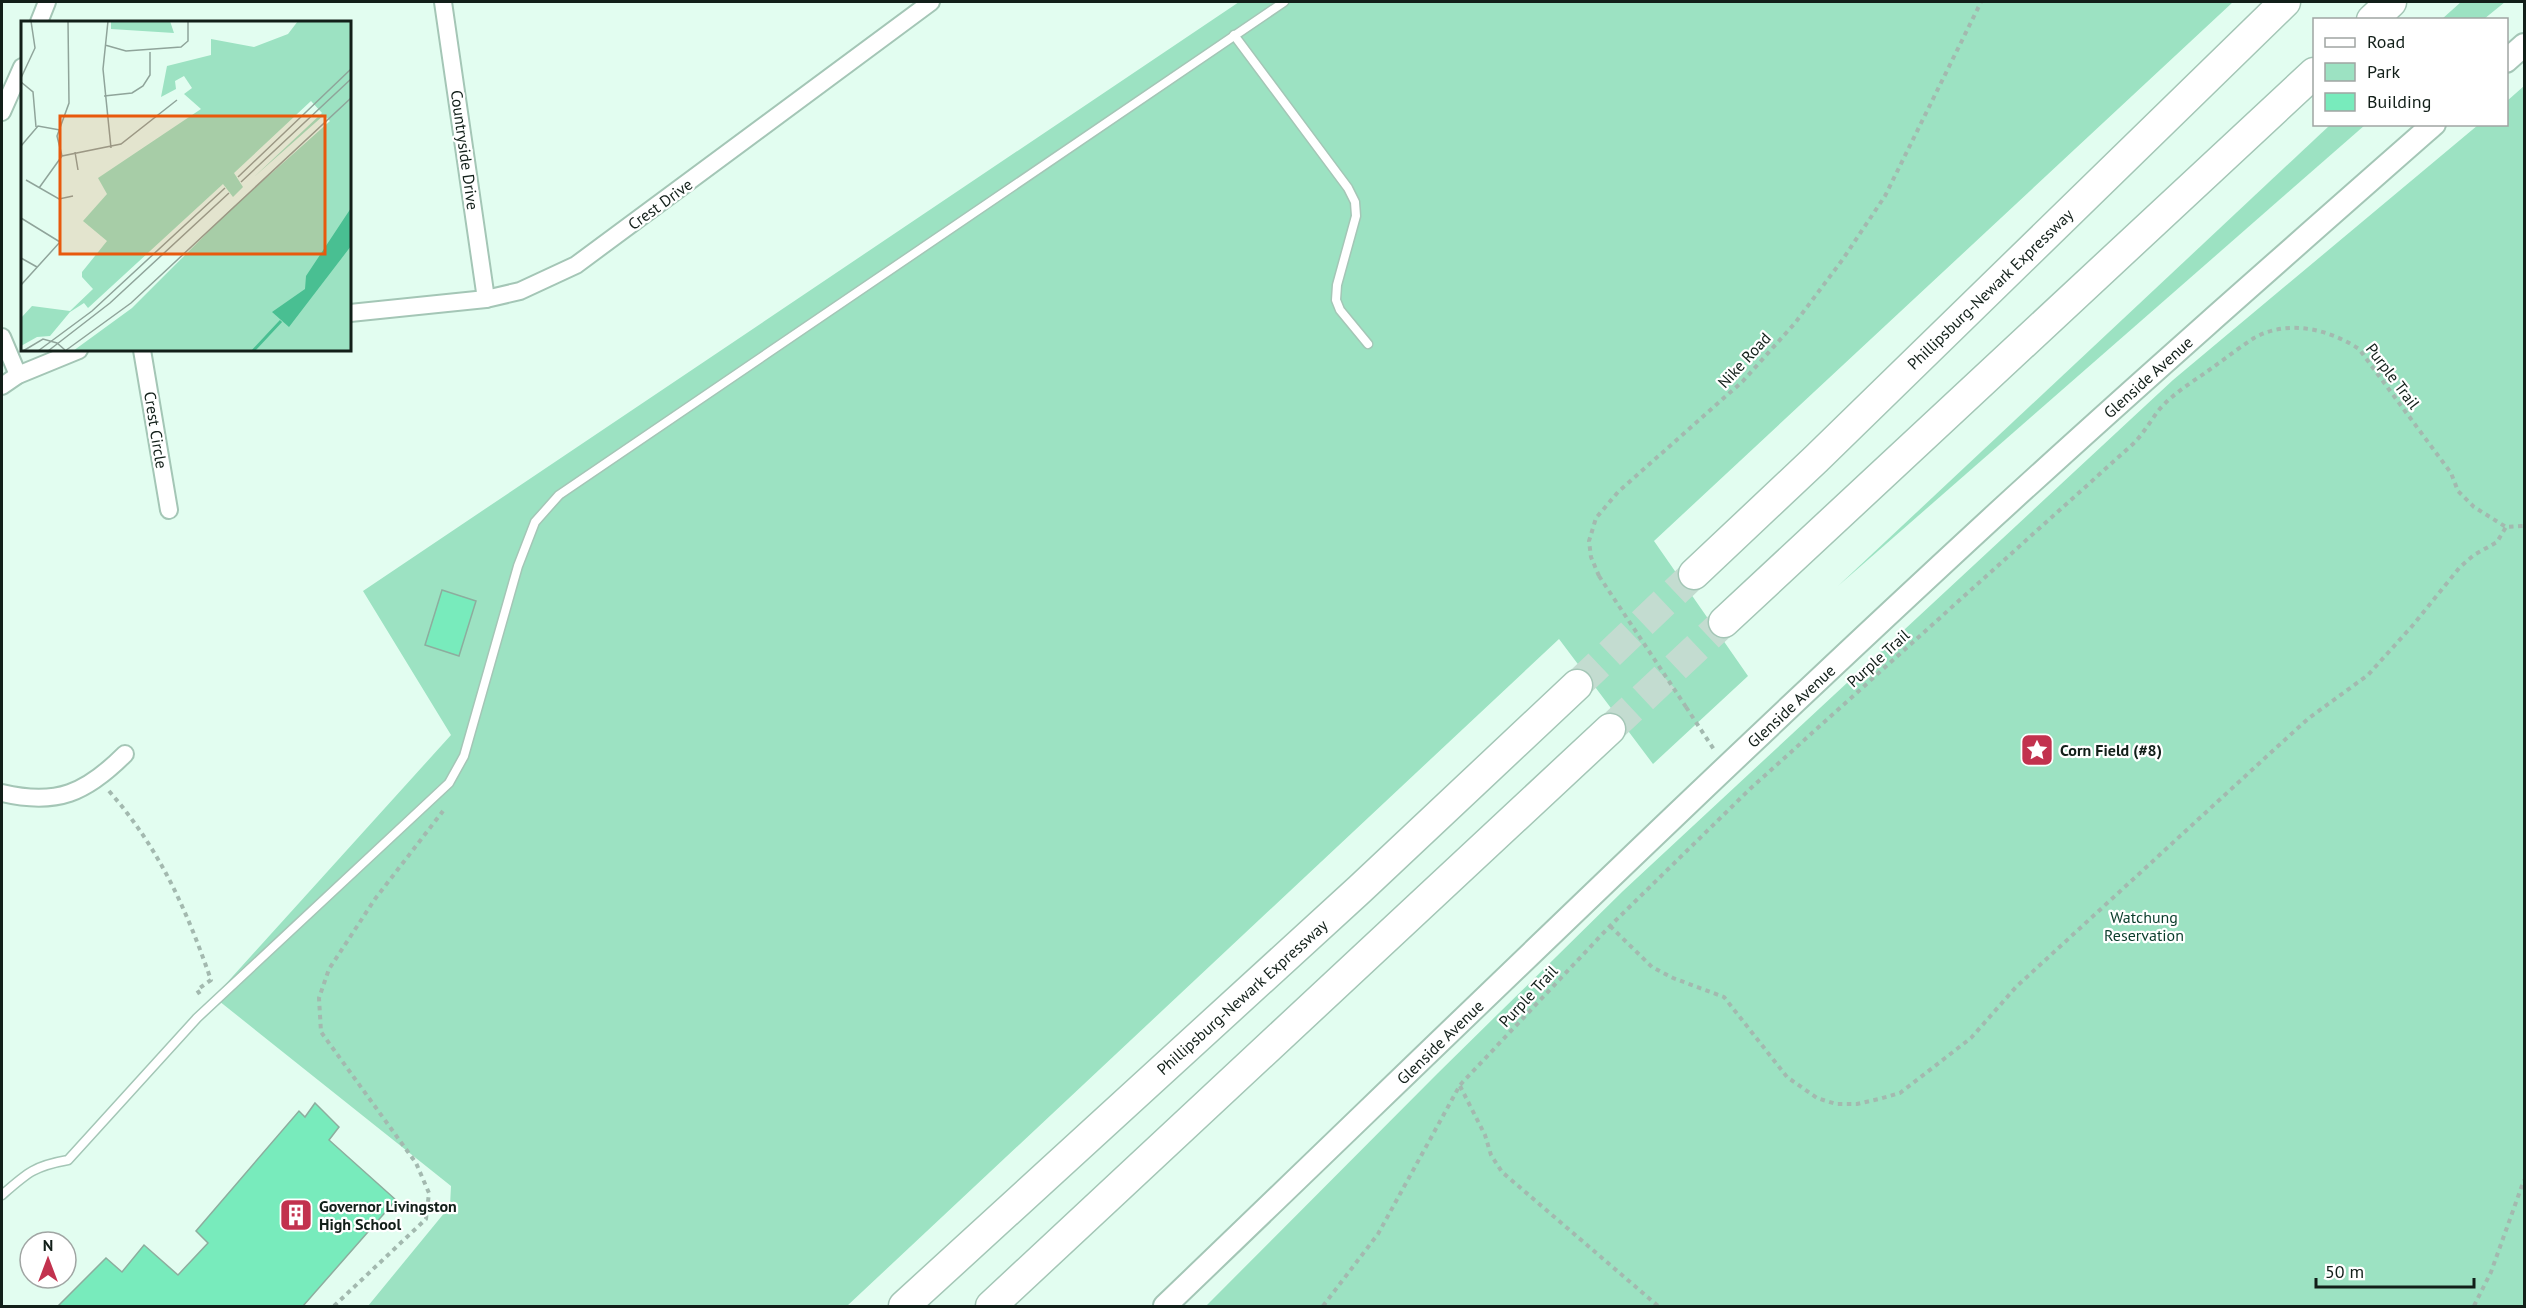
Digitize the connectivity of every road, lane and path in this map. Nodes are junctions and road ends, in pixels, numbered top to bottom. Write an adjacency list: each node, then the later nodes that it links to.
1 (47, 2): 9 (street)
2 (443, 2): 17 (street, Countryside Drive)
3 (931, 2): 17 (street, Crest Drive)
4 (1284, 2): 10 (lane)
5 (1981, 2): 33 (path, Nike Road, bridge)
6 (2285, 2): 28 (highway, Phillipsburg-Newark Expressway)
7 (2391, 2): 8 (highway)
8 (2374, 18)
9 (39, 21)
10 (1234, 35): 20 (lane); 38 (lane)
11 (2524, 45): 12 (main road)
12 (2508, 59)
13 (21, 69): 15 (street)
14 (2313, 74): 29 (highway)
15 (2, 112)
16 (2432, 126): 33 (main road, Glenside Avenue)
17 (486, 299): 18 (street, Crest Drive)
18 (351, 313)
19 (2, 337): 23 (street)
20 (1368, 344)
21 (77, 351): 23 (street)
22 (142, 351): 25 (street, Crest Circle)
23 (18, 375): 24 (street)
24 (2, 386)
25 (169, 510)
26 (2524, 526): 27 (path)
27 (2506, 527): 37 (path); 37 (path, Purple Trail)
28 (1694, 574)
29 (1724, 622)
30 (1577, 684): 43 (highway, Phillipsburg-Newark Expressway)
31 (1610, 729): 44 (highway)
32 (125, 754): 34 (street)
33 (1726, 767): 45 (main road, Glenside Avenue)
34 (98, 779): 35 (street); 38 (path)
35 (2, 793)
36 (447, 801): 42 (path)
37 (1610, 926): 39 (path, Purple Trail)
38 (210, 1006): 41 (lane)
39 (1460, 1085): 46 (path, Purple Trail); 47 (path)
40 (2524, 1180): 48 (path)
41 (2, 1195)
42 (334, 1306)
43 (904, 1306)
44 (991, 1306)
45 (1165, 1306)
46 (1323, 1306)
47 (1658, 1306)
48 (2474, 1306)

